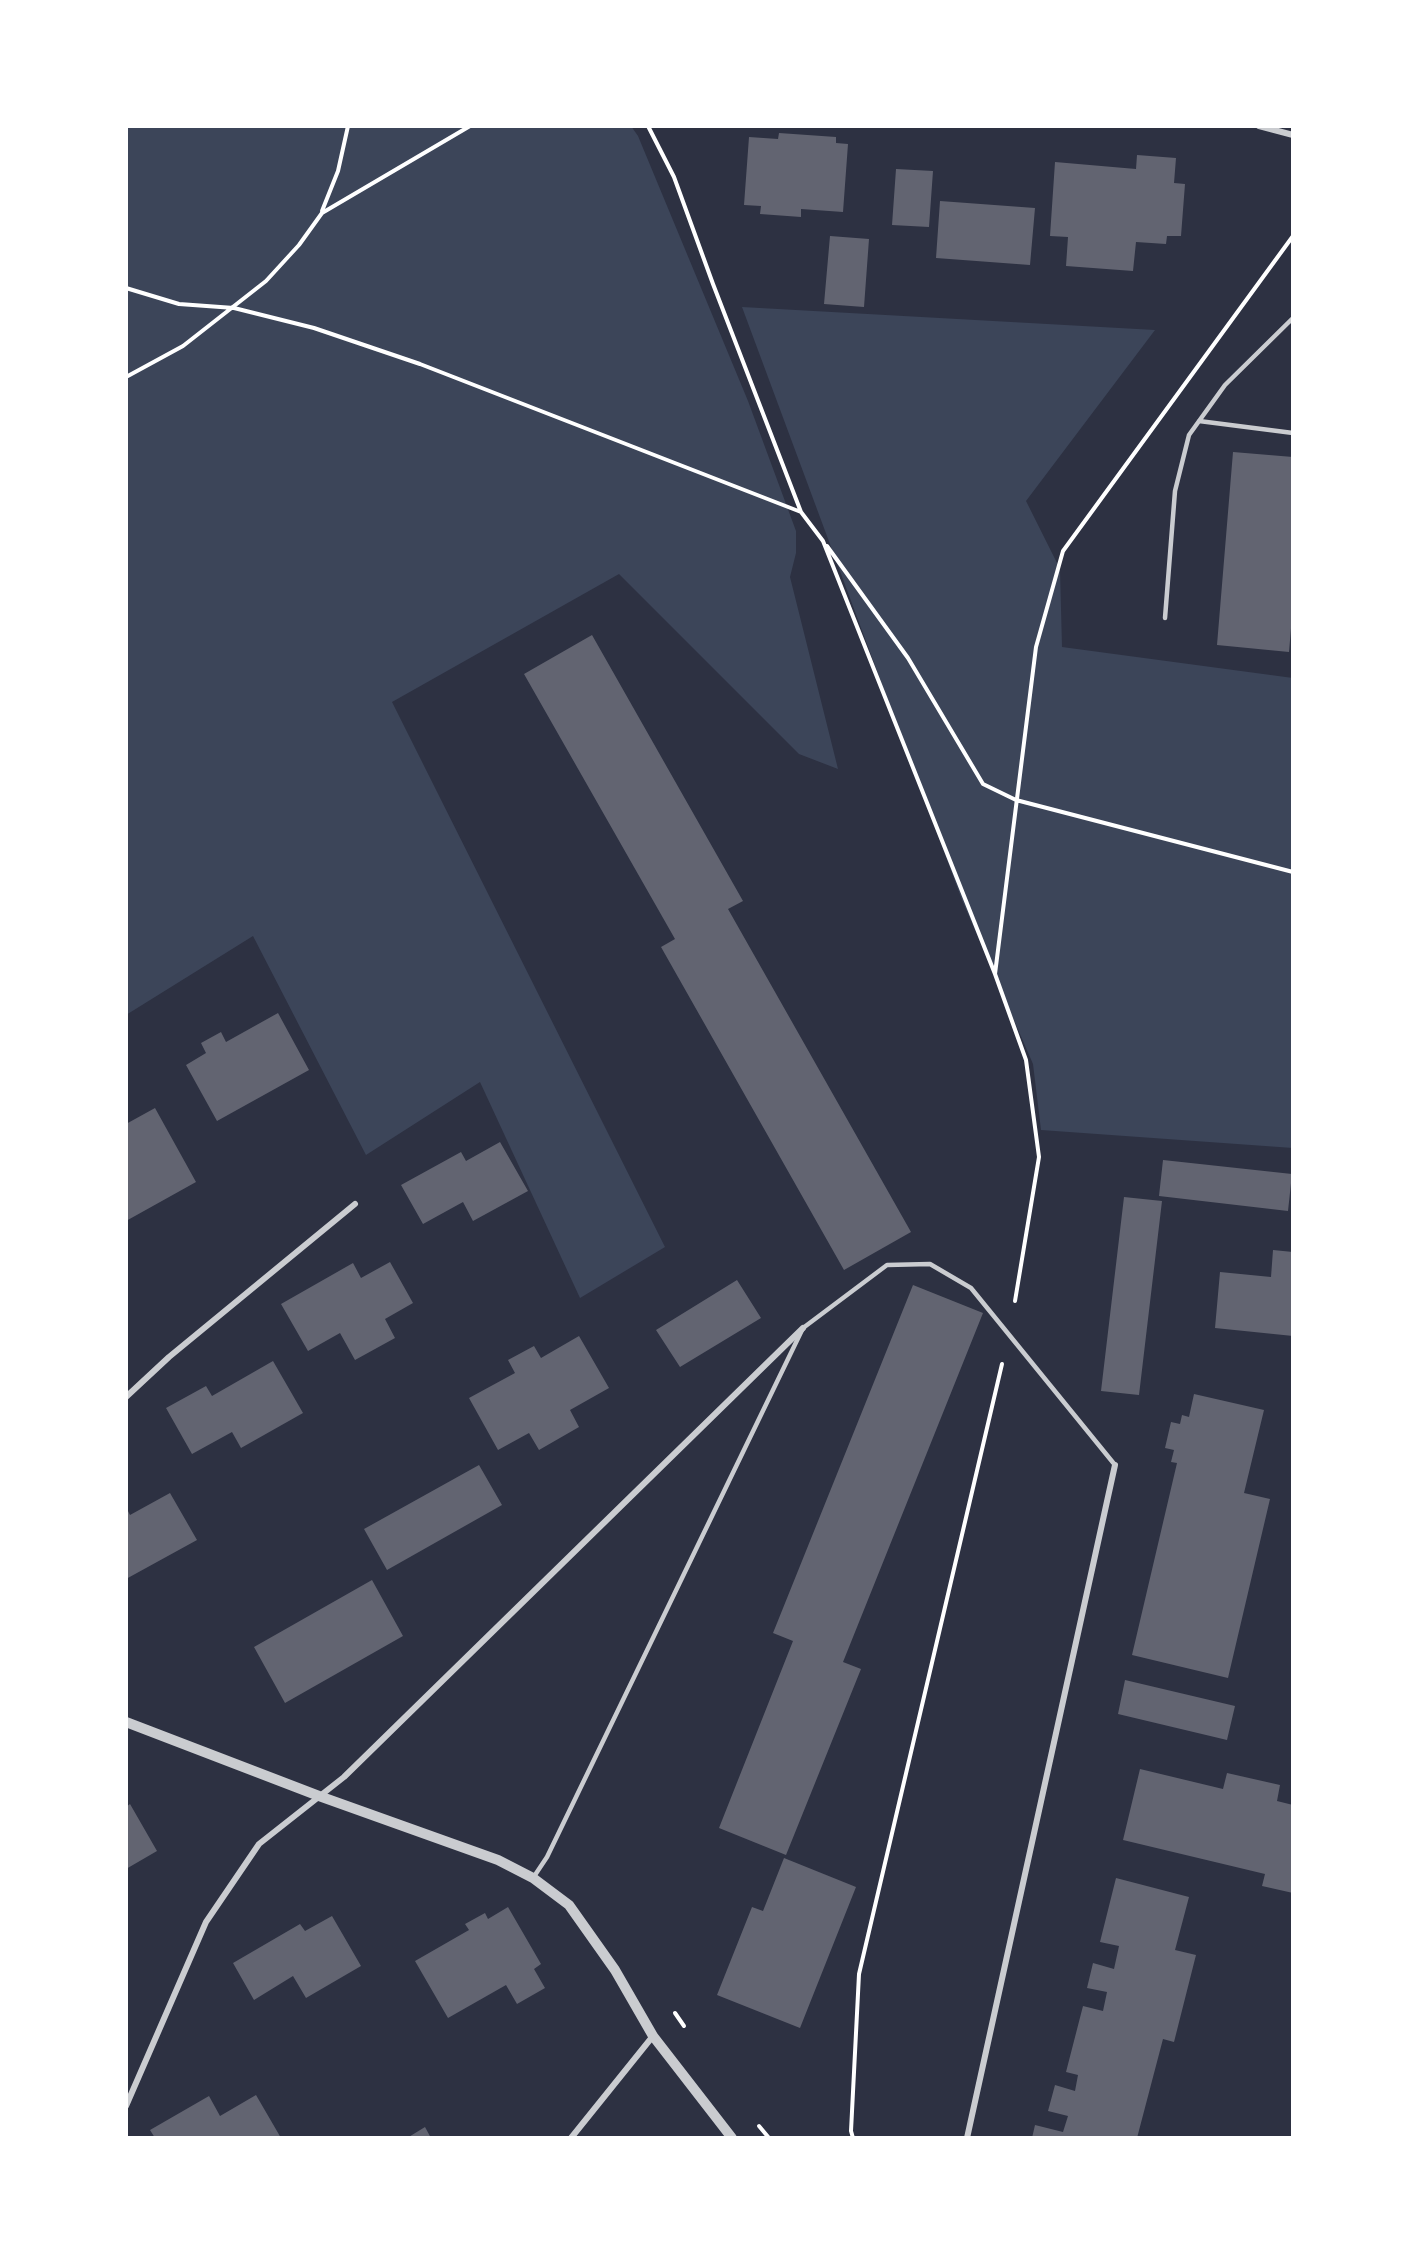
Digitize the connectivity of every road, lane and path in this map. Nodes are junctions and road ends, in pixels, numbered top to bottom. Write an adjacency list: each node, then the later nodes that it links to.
1 (348, 126): 6 (path)
2 (470, 126): 6 (path)
3 (648, 126): 14 (path)
4 (1258, 126): 5 (street)
5 (1293, 135)
6 (322, 213): 9 (path)
7 (1293, 236): 17 (path)
8 (126, 288): 9 (path)
9 (234, 308): 11 (path); 14 (path)
10 (1293, 318): 12 (lane)
11 (126, 378)
12 (1199, 421): 13 (lane); 16 (lane)
13 (1293, 433)
14 (801, 512): 15 (path)
15 (823, 541): 17 (path); 19 (path)
16 (1165, 618)
17 (1016, 800): 18 (path); 19 (path)
18 (1293, 872)
19 (995, 974): 22 (path)
20 (355, 1203): 23 (street)
21 (803, 1328): 22 (lane); 26 (street); 27 (lane)
22 (1009, 1335): 24 (lane); 32 (path)
23 (126, 1397)
24 (1115, 1465): 33 (street)
25 (126, 1722): 26 (street)
26 (319, 1796): 27 (street); 29 (street)
27 (534, 1878): 28 (street)
28 (653, 2036): 30 (street); 31 (street)
29 (126, 2106)
30 (571, 2138)
31 (732, 2138)
32 (853, 2138)
33 (967, 2138)

